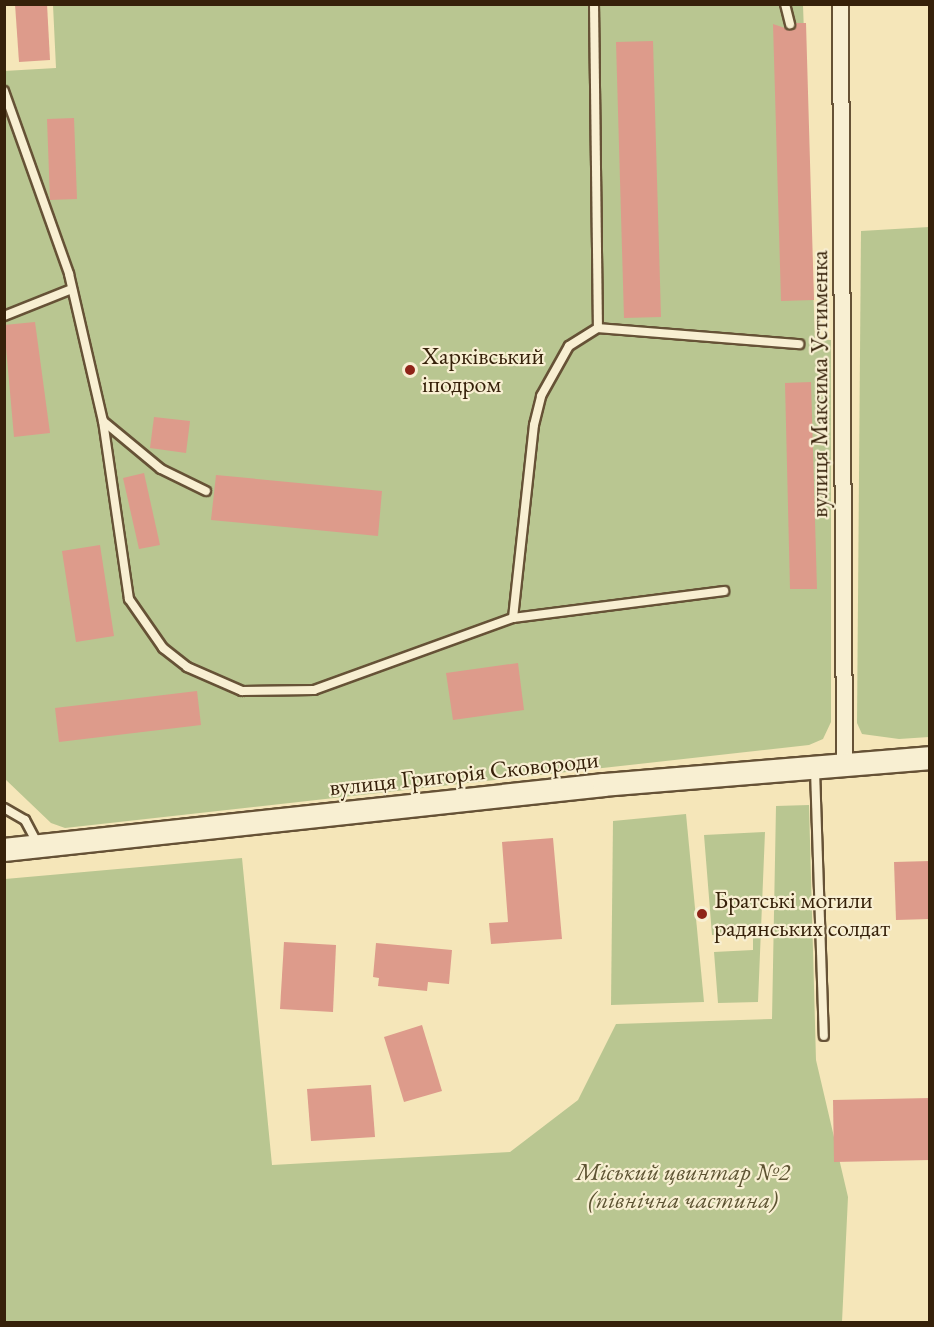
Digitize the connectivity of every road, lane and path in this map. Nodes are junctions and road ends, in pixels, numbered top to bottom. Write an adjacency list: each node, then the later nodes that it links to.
1 (594, 4): 8 (lane)
2 (785, 4): 4 (lane)
3 (840, 4): 15 (street, вулиця Максима Устименка)
4 (790, 24)
5 (4, 92): 6 (lane)
6 (72, 289): 7 (lane); 10 (lane)
7 (4, 316)
8 (598, 328): 9 (lane); 13 (lane)
9 (799, 344)
10 (103, 421): 11 (lane); 13 (lane)
11 (206, 491)
12 (724, 591): 13 (lane)
13 (513, 618)
14 (930, 758): 15 (street, вулиця Григорія Сковороди)
15 (844, 762): 16 (street, вулиця Григорія Сковороди)
16 (815, 766): 18 (street, вулиця Григорія Сковороди); 20 (lane)
17 (4, 808): 18 (lane)
18 (38, 846): 19 (street, вулиця Григорія Сковороди)
19 (4, 849)
20 (824, 1036)

